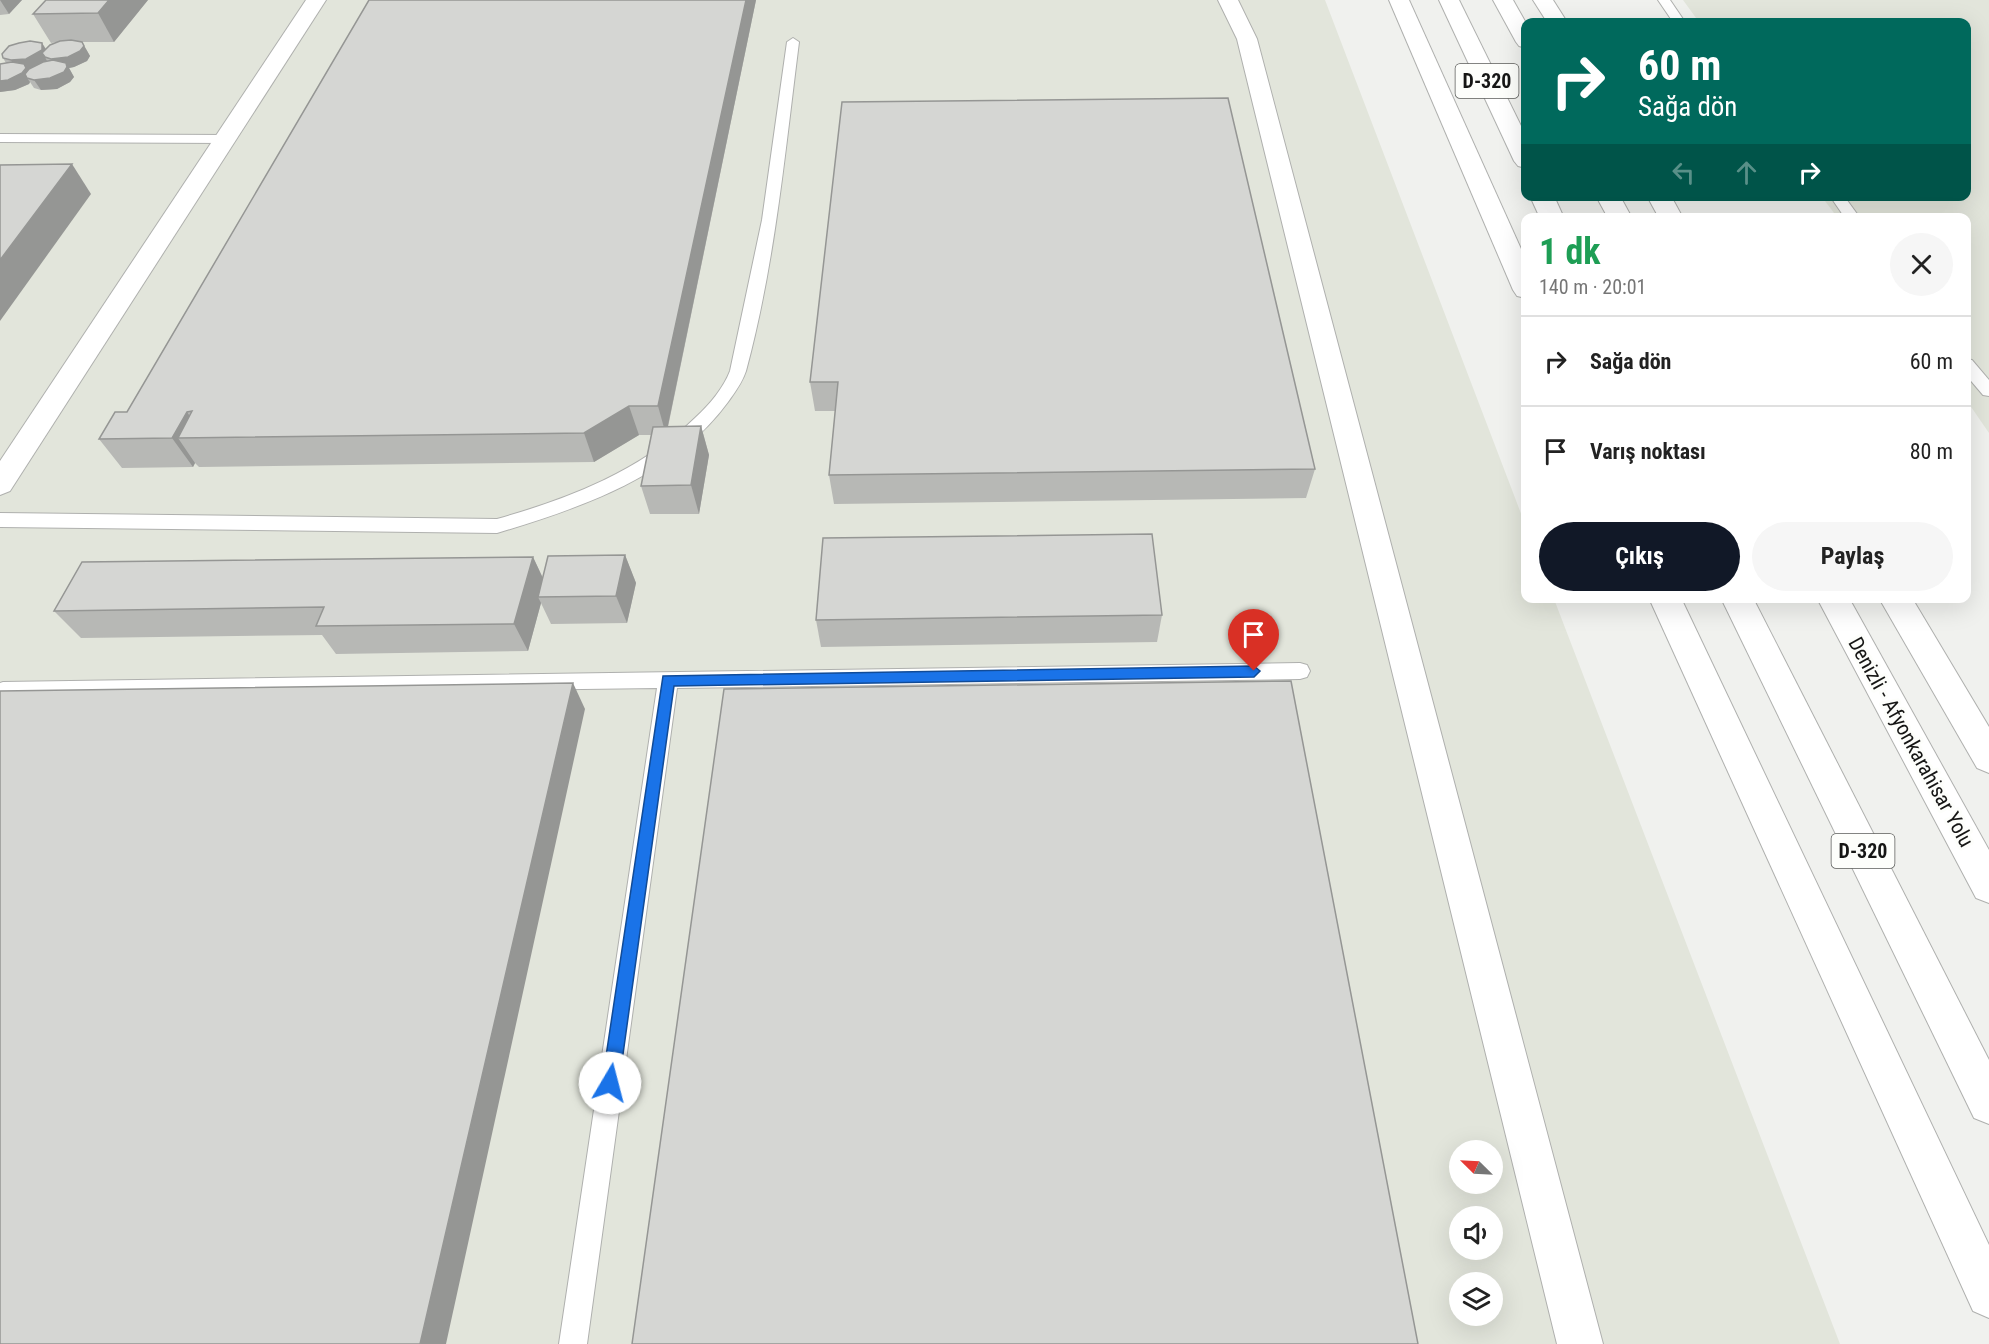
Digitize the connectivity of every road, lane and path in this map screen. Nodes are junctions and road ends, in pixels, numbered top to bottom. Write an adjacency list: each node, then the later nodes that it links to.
1 (316, 0): 13 (main road)
2 (1228, 0): 32 (main road)
3 (1399, 0): 15 (main road)
4 (1449, 0): 14 (main road, D-320)
5 (1503, 0): 10 (main road, D-320)
6 (1543, 0): 8 (main road)
7 (1664, 0): 9 (lane)
8 (1554, 18)
9 (1676, 18)
10 (1521, 33)
11 (794, 42): 19 (lane)
12 (0, 138): 13 (lane)
13 (227, 140): 18 (main road)
14 (1521, 151)
15 (1521, 279)
16 (1971, 370): 17 (lane)
17 (1989, 390)
18 (0, 484)
19 (0, 520)
20 (1667, 603): 30 (main road)
21 (1739, 603): 29 (main road, D-320)
22 (1836, 603): 28 (main road, Denizli - Afyonkarahisar Yolu)
23 (1898, 603): 27 (main road)
24 (1300, 671): 25 (lane)
25 (668, 680): 26 (lane); 31 (lane)
26 (3, 690)
27 (1989, 758)
28 (1989, 886)
29 (1989, 1103)
30 (1989, 1295)
31 (573, 1344)
32 (1580, 1344)

